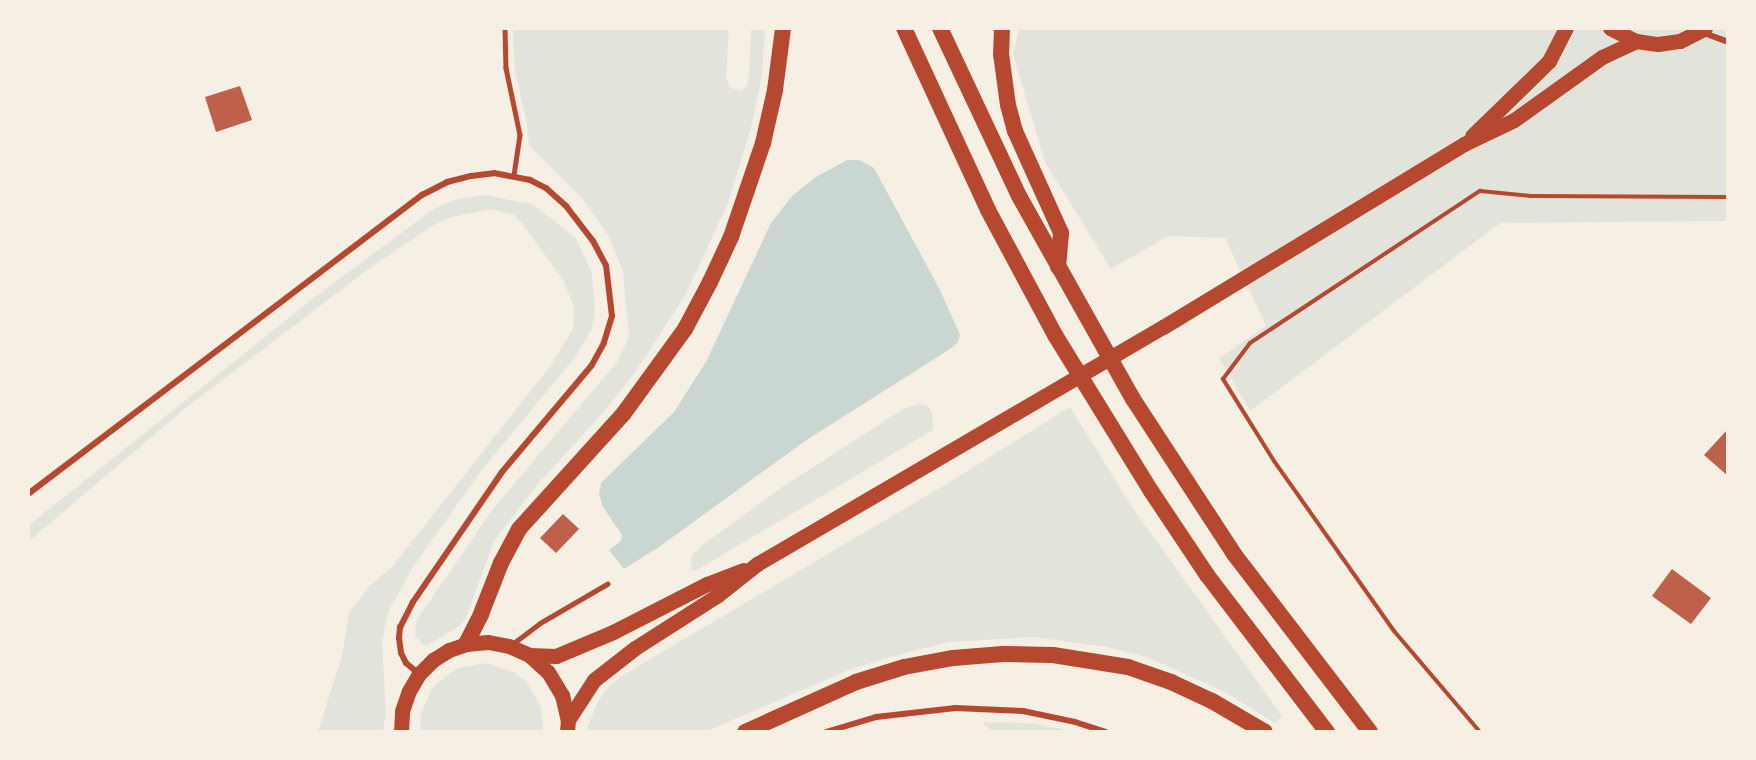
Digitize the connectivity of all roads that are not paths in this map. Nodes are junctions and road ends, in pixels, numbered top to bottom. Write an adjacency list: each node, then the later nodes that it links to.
1 (505, 28): 12 (lane)
2 (783, 28): 17 (highway)
3 (904, 28): 28 (highway)
4 (940, 28): 13 (highway)
5 (1002, 28): 13 (highway)
6 (1566, 28): 11 (main road)
7 (1610, 28): 9 (main road)
8 (1703, 30): 9 (main road); 10 (street)
9 (1636, 41): 11 (main road)
10 (1728, 42)
11 (1464, 144): 15 (main road)
12 (514, 175): 14 (street); 20 (street)
13 (1058, 267): 29 (highway)
14 (28, 494)
15 (757, 564): 19 (main road); 21 (main road)
16 (607, 584): 18 (lane)
17 (466, 644): 18 (main road); 20 (main road)
18 (509, 646): 19 (main road)
19 (529, 655): 21 (main road)
20 (419, 674): 23 (main road)
21 (567, 726)
22 (835, 730): 25 (street); 26 (street)
23 (401, 732)
24 (745, 732): 27 (highway)
25 (826, 732)
26 (1105, 732)
27 (1264, 732)
28 (1326, 732)
29 (1370, 732)

